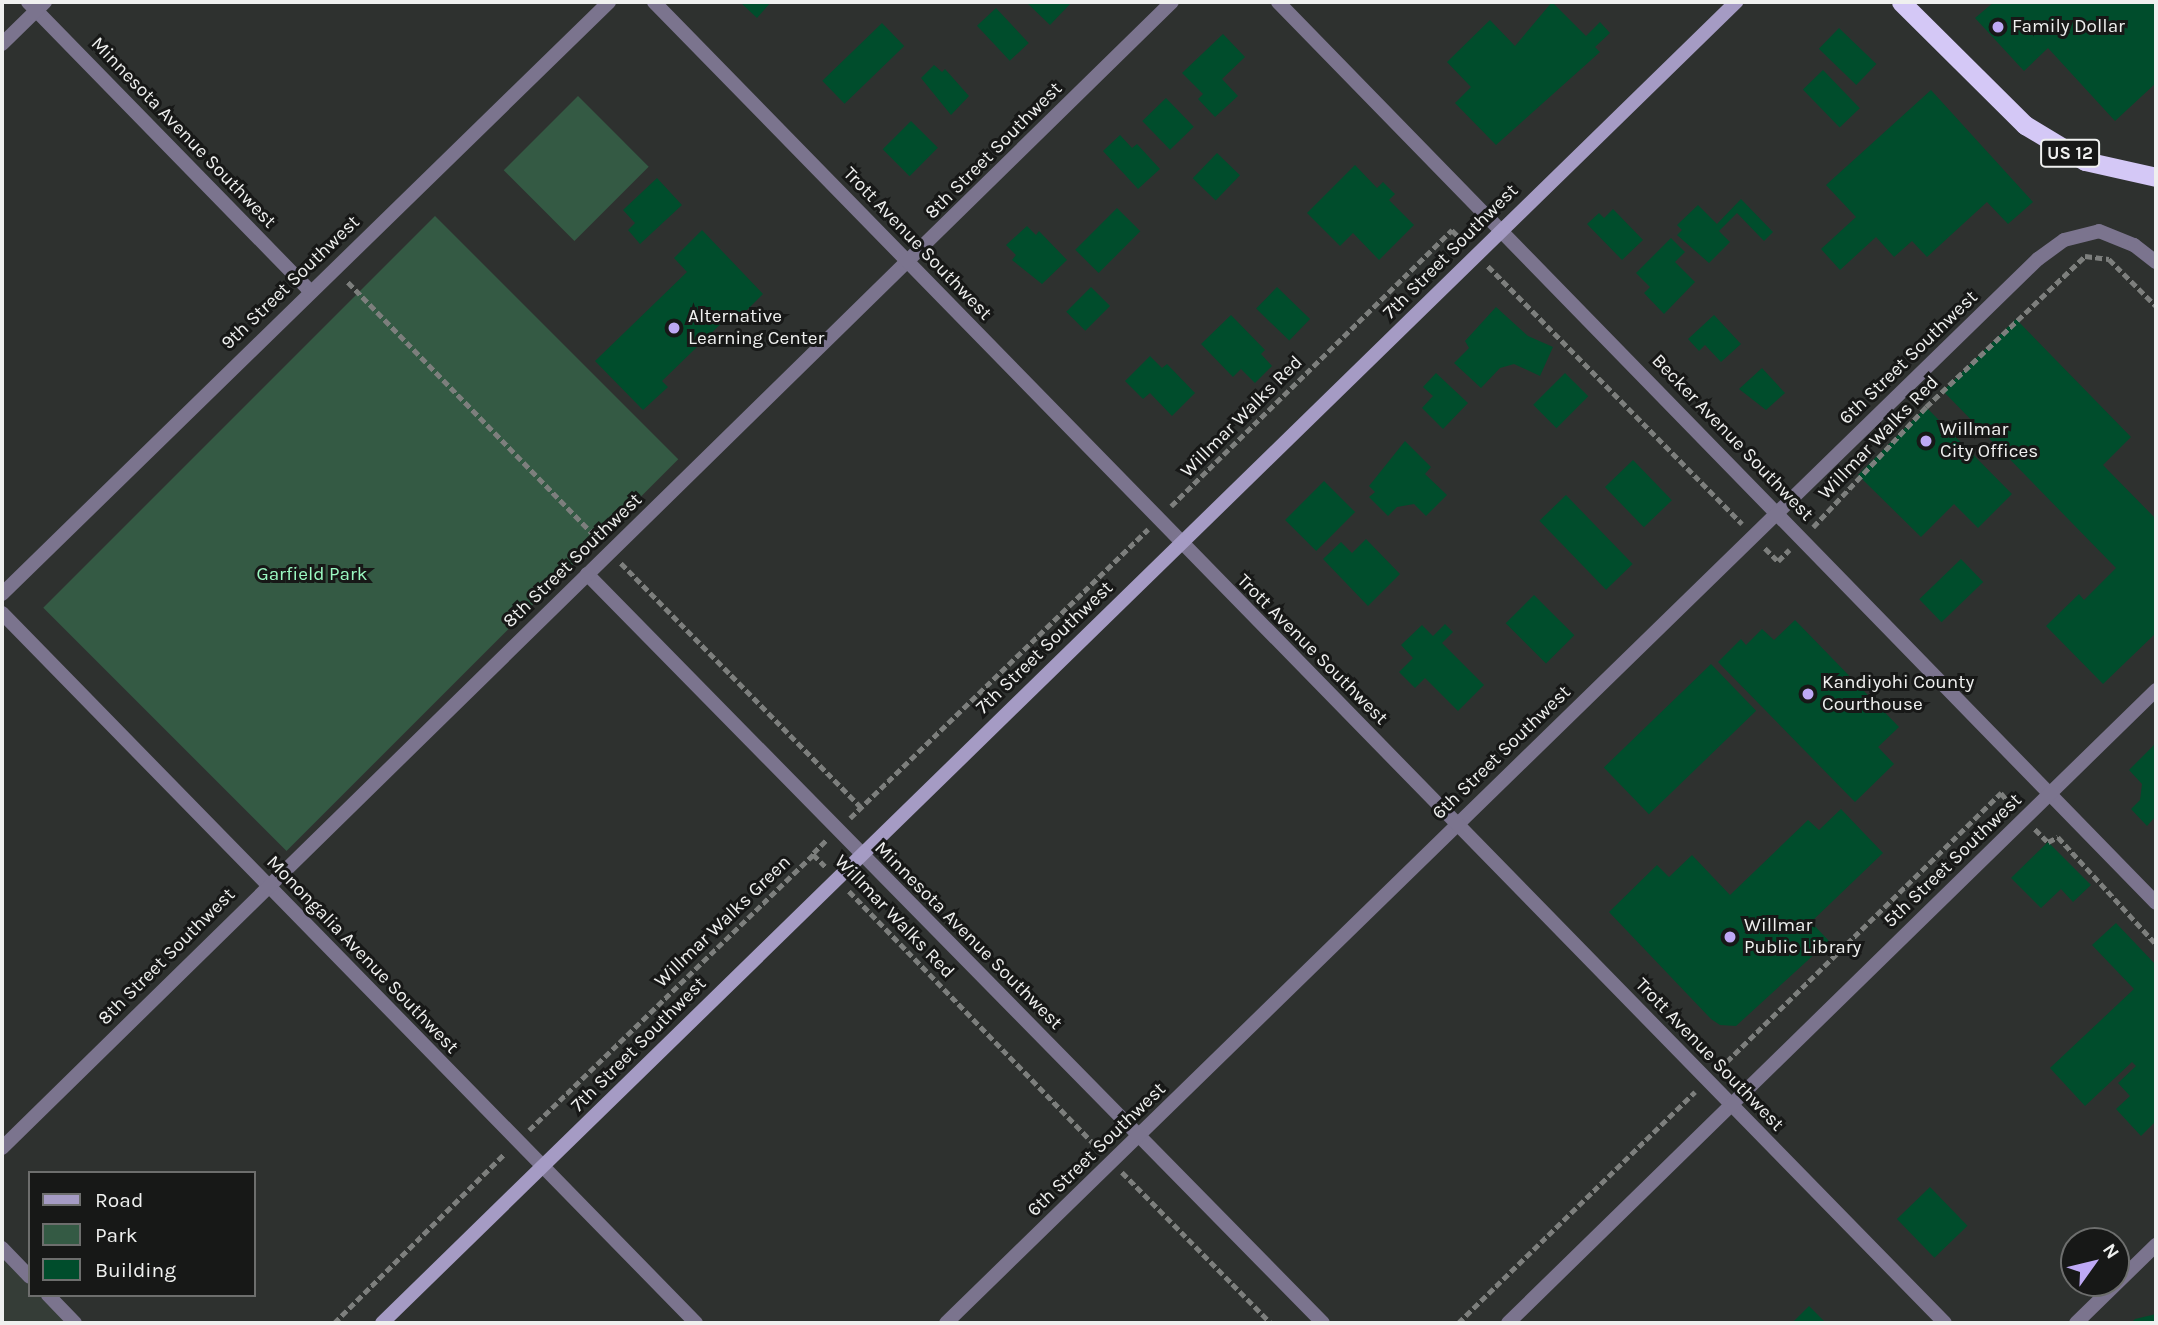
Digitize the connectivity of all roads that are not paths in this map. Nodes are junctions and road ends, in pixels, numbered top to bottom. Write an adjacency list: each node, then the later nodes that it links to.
1 (608, 2): 13 (street, 9th Street Southwest)
2 (654, 2): 11 (street, Trott Avenue Southwest)
3 (1172, 2): 11 (street, 8th Street Southwest)
4 (1278, 2): 10 (street, Becker Avenue Southwest)
5 (1736, 2): 10 (main road, 7th Street Southwest)
6 (1901, 2): 9 (highway, US 12)
7 (36, 5): 8 (street); 13 (street, Minnesota Avenue Southwest)
8 (2, 44)
9 (2156, 177)
10 (1501, 229): 14 (street, Becker Avenue Southwest); 15 (main road, 7th Street Southwest)
11 (908, 262): 15 (street, Trott Avenue Southwest); 16 (street, 8th Street Southwest)
12 (2156, 262): 14 (street, 6th Street Southwest)
13 (310, 291): 17 (street, 9th Street Southwest)
14 (1777, 512): 20 (street, Becker Avenue Southwest); 21 (street, 6th Street Southwest)
15 (1180, 544): 21 (street, Trott Avenue Southwest); 22 (main road, 7th Street Southwest)
16 (587, 574): 22 (street, Minnesota Avenue Southwest); 23 (street, 8th Street Southwest)
17 (2, 594)
18 (2, 613): 23 (street, Monongalia Avenue Southwest)
19 (2156, 690): 20 (street, 5th Street Southwest)
20 (2049, 794): 24 (street, Becker Avenue Southwest); 25 (street, 5th Street Southwest)
21 (1456, 824): 25 (street, Trott Avenue Southwest); 26 (street, 6th Street Southwest)
22 (859, 854): 26 (street, Minnesota Avenue Southwest); 28 (main road, 7th Street Southwest)
23 (267, 885): 27 (street, 8th Street Southwest); 28 (street, Monongalia Avenue Southwest)
24 (2156, 903)
25 (1731, 1105): 38 (street, 5th Street Southwest); 39 (street, Trott Avenue Southwest)
26 (1139, 1136): 36 (street, 6th Street Southwest); 37 (street, Minnesota Avenue Southwest)
27 (2, 1147)
28 (543, 1167): 34 (main road, 7th Street Southwest); 35 (street, Monongalia Avenue Southwest)
29 (2156, 1245): 40 (street)
30 (2, 1248): 31 (street)
31 (28, 1275)
32 (50, 1297): 33 (street)
33 (75, 1323)
34 (382, 1323)
35 (696, 1323)
36 (946, 1323)
37 (1323, 1323)
38 (1507, 1323)
39 (1945, 1323)
40 (2076, 1323)

